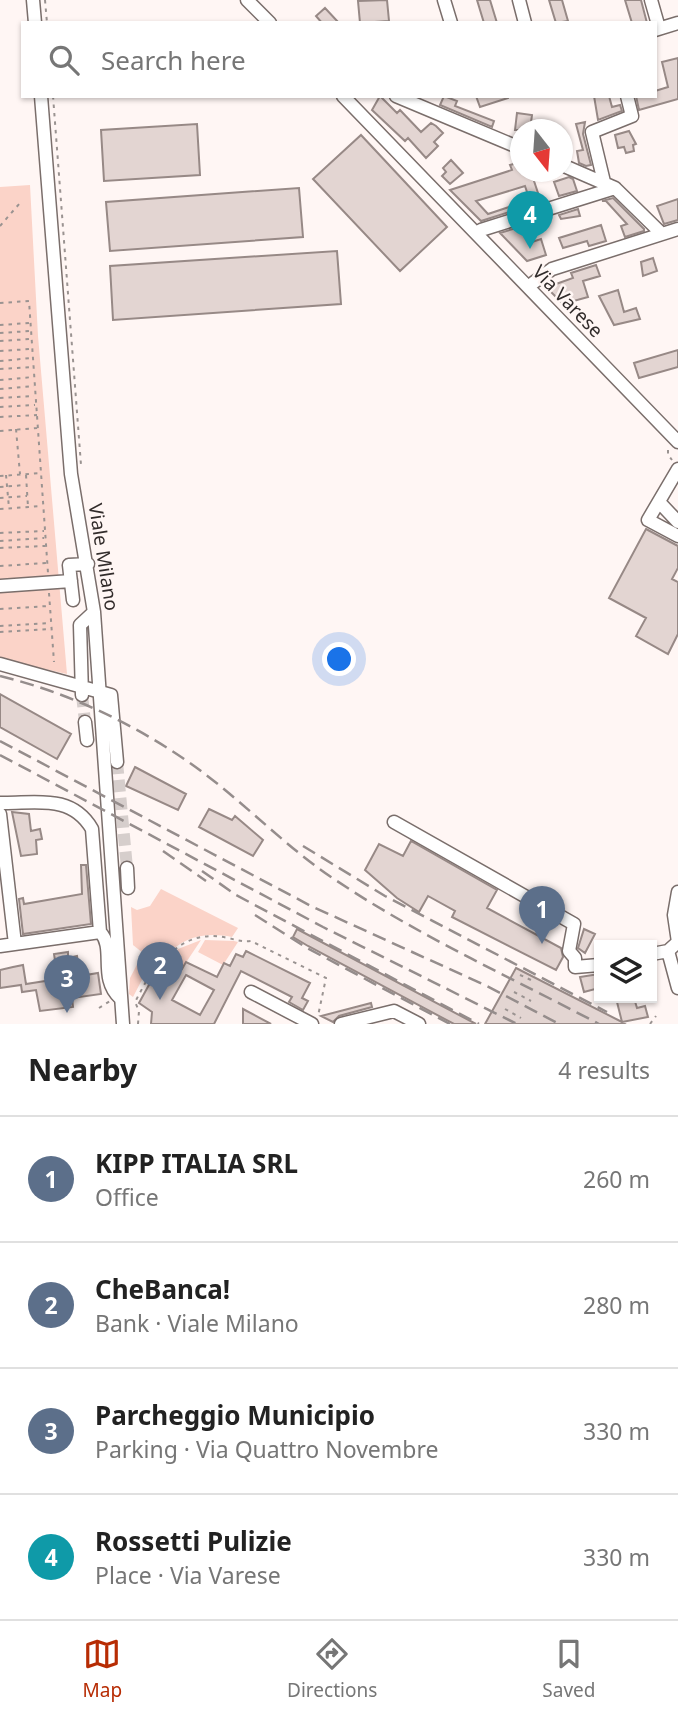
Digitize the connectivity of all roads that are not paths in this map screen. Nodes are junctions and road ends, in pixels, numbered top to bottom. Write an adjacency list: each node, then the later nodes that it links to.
1 (33, 0): 7 (street)
2 (247, 0): 8 (street)
3 (257, 0): 9 (street)
4 (444, 0): 10 (street)
5 (519, 0): 11 (street)
6 (651, 0): 12 (street)
7 (35, 21)
8 (268, 21)
9 (277, 21)
10 (450, 21)
11 (524, 21)
12 (655, 21)
13 (678, 23): 14 (street)
14 (657, 29)
15 (41, 98): 33 (street, Viale Milano)
16 (345, 98): 28 (street, Via Varese)
17 (353, 98): 24 (street, Via Varese)
18 (401, 98): 20 (street)
19 (628, 98): 22 (street)
20 (510, 144)
21 (573, 170): 22 (street)
22 (609, 185): 24 (street); 25 (street)
23 (678, 229): 25 (street)
24 (481, 230): 26 (street, Via Varese)
25 (662, 234): 26 (street)
26 (533, 283): 27 (street, Via Varese)
27 (678, 433)
28 (678, 442)
29 (676, 478): 30 (street)
30 (659, 502): 31 (street); 32 (street)
31 (678, 522)
32 (678, 536)
33 (88, 564): 34 (street); 37 (street, Viale Milano)
34 (71, 581): 35 (street); 36 (street)
35 (0, 586)
36 (73, 600)
37 (94, 612): 39 (street); 40 (street, Viale Milano)
38 (0, 664): 39 (street)
39 (82, 691): 40 (street)
40 (100, 692): 43 (street); 57 (street, Viale Milano)
41 (85, 722): 42 (street)
42 (87, 740)
43 (117, 762)
44 (0, 803): 50 (street)
45 (0, 814): 51 (street)
46 (394, 822): 54 (street)
47 (127, 867): 48 (street)
48 (128, 888)
49 (678, 892): 53 (street)
50 (100, 932): 51 (street); 57 (street)
51 (15, 944): 52 (street)
52 (0, 946)
53 (673, 946): 55 (street)
54 (594, 965)
55 (678, 988)
56 (251, 992): 59 (street)
57 (116, 1000): 58 (street, Viale Milano)
58 (123, 1024)
59 (314, 1024)
60 (341, 1024): 61 (street)
61 (419, 1024)

